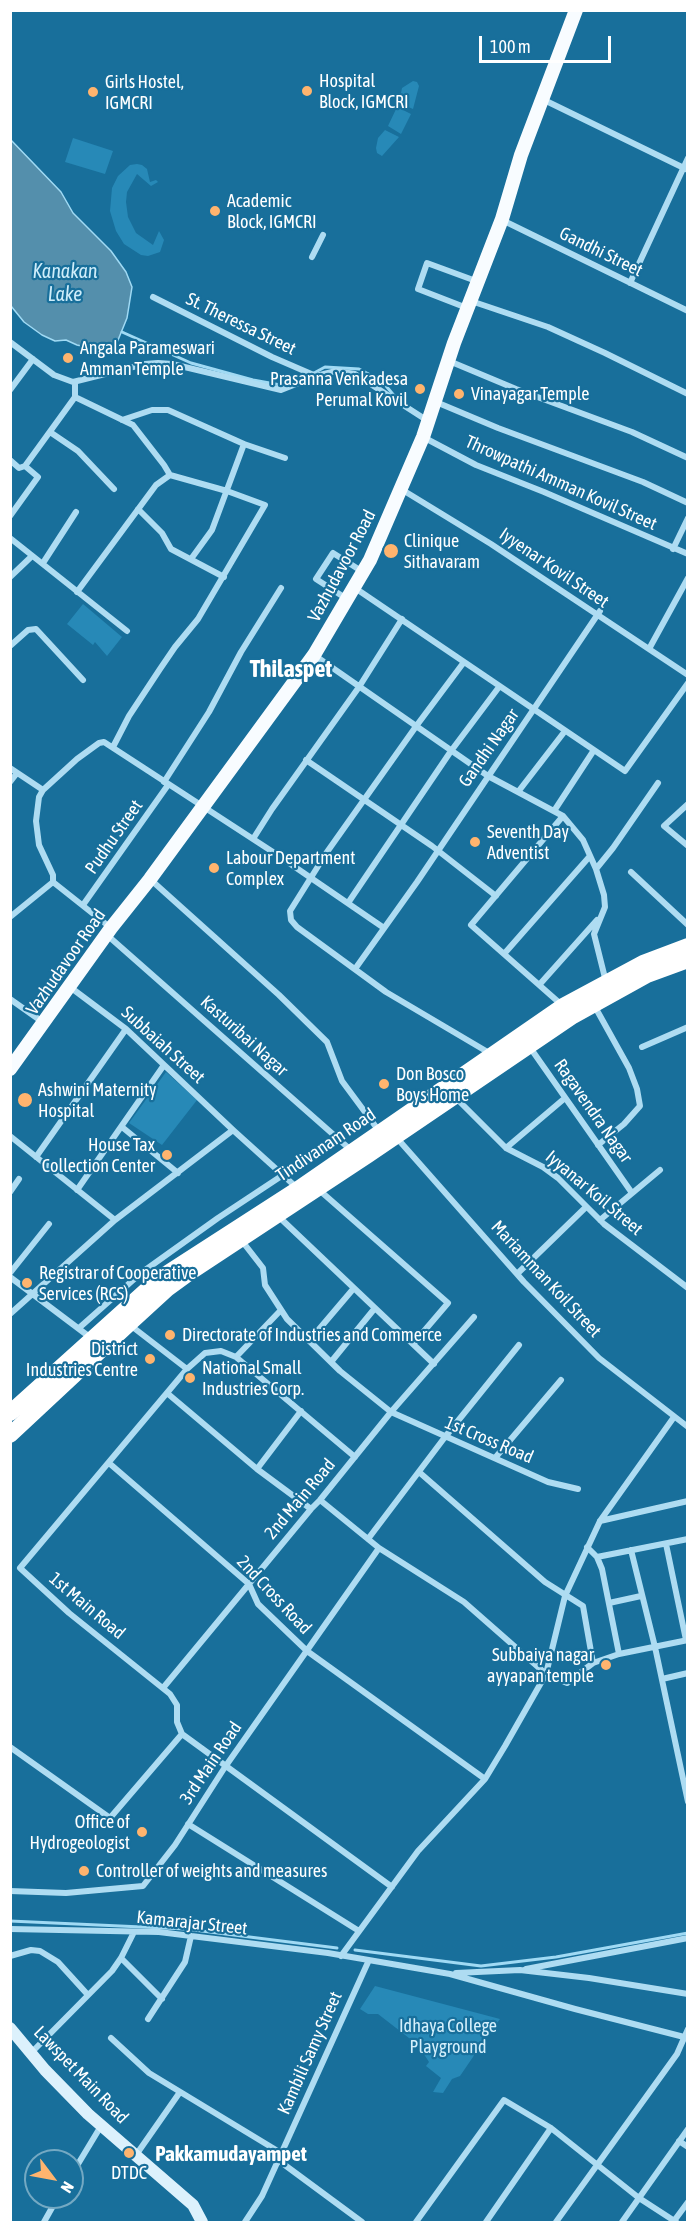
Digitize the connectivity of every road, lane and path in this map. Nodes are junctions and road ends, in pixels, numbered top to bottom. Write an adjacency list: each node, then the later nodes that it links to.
1 (576, 10): 2 (main road, Vazhudavoor Road)
2 (542, 99): 4 (street); 5 (main road, Vazhudavoor Road)
3 (687, 158): 4 (street)
4 (685, 169): 9 (street)
5 (501, 219): 8 (main road, Vazhudavoor Road); 9 (street, Gandhi Street)
6 (323, 235): 7 (street)
7 (312, 257)
8 (476, 281): 11 (main road, Vazhudavoor Road); 11 (street)
9 (630, 283): 12 (street, Gandhi Street)
10 (153, 297): 16 (street, St. Theressa Street)
11 (468, 304): 15 (main road, Vazhudavoor Road); 19 (street)
12 (687, 311)
13 (10, 342): 14 (street)
14 (33, 359): 17 (street); 18 (street)
15 (448, 360): 21 (main road, Vazhudavoor Road); 28 (street)
16 (316, 376): 17 (street); 23 (street)
17 (75, 382): 20 (street)
18 (10, 390)
19 (687, 394)
20 (75, 397): 22 (street); 24 (street)
21 (435, 402): 23 (main road, Vazhudavoor Road); 35 (street)
22 (122, 420): 26 (street); 31 (street)
23 (429, 421): 25 (main road, Vazhudavoor Road)
24 (50, 432): 30 (street); 32 (street)
25 (423, 437): 33 (main road, Vazhudavoor Road); 41 (street, Throwpathi Amman Kovil Street)
26 (244, 444): 27 (street); 34 (street)
27 (285, 458)
28 (687, 458)
29 (10, 460): 30 (street)
30 (25, 466): 38 (street)
31 (170, 475): 34 (street); 36 (street)
32 (114, 489)
33 (402, 489): 46 (main road, Vazhudavoor Road); 53 (street, Iyyenar Kovil Street)
34 (227, 491): 44 (street); 48 (street)
35 (687, 503)
36 (138, 510): 44 (street); 51 (street)
37 (76, 512): 45 (street)
38 (10, 516)
39 (687, 518): 41 (street)
40 (10, 538): 43 (street)
41 (673, 549): 42 (street, Throwpathi Amman Kovil Street)
42 (687, 554)
43 (32, 556): 45 (street); 47 (street)
44 (191, 559): 48 (street)
45 (43, 563): 51 (street)
46 (363, 572): 52 (main road, Vazhudavoor Road); 52 (street, Gandhi Nagar)
47 (10, 577)
48 (224, 577): 68 (street)
49 (687, 578): 57 (street)
50 (280, 588): 77 (street, Pudhu Street)
51 (77, 592): 55 (street)
52 (351, 594): 54 (street, Gandhi Nagar); 58 (main road, Vazhudavoor Road)
53 (598, 613): 57 (street, Iyyenar Kovil Street); 65 (street)
54 (402, 619): 59 (street, Gandhi Nagar); 63 (street)
55 (127, 631)
56 (10, 646): 61 (street)
57 (650, 649): 60 (street, Iyyenar Kovil Street)
58 (314, 655): 63 (street); 82 (main road, Vazhudavoor Road)
59 (464, 662): 64 (street, Gandhi Nagar); 66 (street)
60 (687, 675)
61 (83, 680)
62 (687, 683): 69 (street)
63 (359, 687): 66 (street); 71 (street)
64 (499, 687): 65 (street, Gandhi Nagar); 70 (street)
65 (534, 710): 67 (street); 74 (street, Gandhi Nagar)
66 (417, 725): 70 (street); 80 (street)
67 (565, 730): 69 (street); 79 (street)
68 (113, 747): 77 (street); 78 (street)
69 (594, 750): 83 (street)
70 (451, 751): 74 (street); 85 (street)
71 (306, 760): 80 (street); 86 (street)
72 (10, 768): 73 (street)
73 (17, 773): 75 (street); 78 (street)
74 (488, 776): 79 (street); 88 (street, Gandhi Nagar)
75 (10, 782)
76 (658, 783): 90 (street)
77 (166, 784): 82 (street); 97 (street, Pudhu Street)
78 (43, 789): 94 (street)
79 (518, 792): 83 (street)
80 (365, 799): 85 (street); 92 (street)
81 (687, 806): 87 (street)
82 (202, 808): 86 (street); 93 (main road, Vazhudavoor Road)
83 (554, 811): 84 (street)
84 (563, 816): 89 (street); 95 (street)
85 (401, 824): 88 (street); 96 (street)
86 (253, 839): 92 (street)
87 (687, 846)
88 (438, 850): 95 (street); 101 (street, Gandhi Nagar)
89 (590, 856): 90 (street); 104 (street)
90 (596, 869): 98 (street)
91 (631, 872): 100 (street)
92 (310, 877): 96 (street); 106 (street)
93 (150, 879): 102 (main road, Vazhudavoor Road); 125 (street, Mariamman Koil Street)
94 (53, 882): 97 (street, Kasturibai Nagar); 99 (street)
95 (496, 896): 104 (street)
96 (348, 903): 101 (street)
97 (83, 905): 102 (street, Kasturibai Nagar)
98 (599, 917): 107 (street); 108 (street)
99 (10, 918)
100 (687, 925)
101 (384, 928): 106 (street, Gandhi Nagar)
102 (109, 931): 109 (main road, Vazhudavoor Road); 129 (street, Kasturibai Nagar)
103 (687, 946): 107 (highway, Tindivanam Road)
104 (504, 954): 108 (street)
105 (687, 960): 111 (highway)
106 (355, 969): 118 (street)
107 (606, 983): 112 (highway, Tindivanam Road)
108 (540, 984): 112 (street)
109 (70, 987): 113 (main road, Vazhudavoor Road); 115 (street, Subbaiah Street)
110 (10, 999): 113 (street)
111 (593, 1005): 116 (highway); 127 (street)
112 (563, 1006): 118 (highway, Tindivanam Road)
113 (45, 1023): 120 (main road, Vazhudavoor Road)
114 (687, 1027): 117 (street)
115 (126, 1029): 119 (street, Subbaiah Street); 130 (street)
116 (529, 1046): 121 (highway); 122 (street, Ragavendra Nagar)
117 (642, 1047)
118 (492, 1055): 125 (highway, Tindivanam Road)
119 (164, 1065): 123 (street); 124 (street, Subbaiah Street)
120 (10, 1069)
121 (455, 1097): 125 (highway); 128 (street, Iyyanar Koil Street)
122 (565, 1098): 127 (street, Ragavendra Nagar); 128 (street)
123 (122, 1127): 132 (street); 136 (street)
124 (233, 1130): 132 (street); 133 (street, Subbaiah Street)
125 (388, 1134): 129 (highway); 145 (street, Mariamman Koil Street)
126 (10, 1136): 130 (street)
127 (598, 1145): 138 (street, Ragavendra Nagar)
128 (506, 1148): 139 (street, Iyyanar Koil Street)
129 (352, 1154): 133 (street); 135 (highway); 154 (highway, Tindivanam Road)
130 (36, 1157): 136 (street)
131 (660, 1170): 138 (street)
132 (178, 1173): 142 (street)
133 (283, 1175): 155 (street)
134 (20, 1179): 137 (street)
135 (318, 1189): 140 (highway); 157 (street)
136 (78, 1190): 142 (street)
137 (10, 1192)
138 (632, 1193): 141 (street)
139 (586, 1207): 141 (street, Iyyanar Koil Street); 145 (street)
140 (278, 1216): 144 (highway); 147 (street)
141 (600, 1220): 148 (street, Iyyanar Koil Street)
142 (115, 1221): 149 (street)
143 (49, 1224): 146 (street)
144 (241, 1239): 151 (street, 1st Cross Road); 154 (highway)
145 (517, 1274): 168 (street, Mariamman Koil Street)
146 (10, 1275): 149 (street)
147 (354, 1288): 150 (street); 156 (street)
148 (687, 1288)
149 (33, 1293): 152 (street); 155 (street)
150 (375, 1308): 157 (street); 160 (street)
151 (280, 1311): 156 (street, 1st Cross Road); 159 (street)
152 (10, 1314)
153 (474, 1317): 161 (street, 2nd Main Road)
154 (124, 1319): 155 (highway, Tindivanam Road); 162 (street); 170 (highway)
155 (85, 1333): 167 (highway, Tindivanam Road)
156 (309, 1341): 160 (street, 1st Cross Road)
157 (413, 1344): 161 (street)
158 (519, 1345): 171 (street)
159 (236, 1357): 162 (street, 1st Main Road); 165 (street)
160 (331, 1362): 166 (street, 1st Cross Road)
161 (434, 1364): 166 (street, 2nd Main Road)
162 (187, 1369): 164 (street, 1st Main Road)
163 (561, 1380): 173 (street)
164 (167, 1393): 174 (street, 1st Main Road); 175 (street)
165 (301, 1411): 172 (street); 175 (street)
166 (391, 1412): 171 (street, 1st Cross Road); 172 (street, 2nd Main Road)
167 (10, 1413)
168 (674, 1418): 169 (street, Mariamman Koil Street); 181 (street)
169 (687, 1428)
170 (10, 1435)
171 (445, 1437): 173 (street, 1st Cross Road); 176 (street)
172 (355, 1457): 178 (street, 2nd Main Road)
173 (495, 1458): 177 (street, 1st Cross Road)
174 (109, 1463): 189 (street, 2nd Cross Road); 201 (street, 1st Main Road)
175 (257, 1469): 180 (street)
176 (418, 1472): 182 (street); 190 (street)
177 (578, 1489)
178 (320, 1500): 180 (street, 2nd Main Road); 182 (street)
179 (687, 1501): 181 (street)
180 (311, 1509): 189 (street, 2nd Main Road)
181 (600, 1521): 185 (street)
182 (369, 1539): 186 (street)
183 (687, 1539): 184 (street)
184 (666, 1544): 187 (street); 193 (street)
185 (587, 1547): 188 (street); 190 (street)
186 (379, 1548): 195 (street, 3rd Main Road); 199 (street)
187 (631, 1550): 188 (street); 191 (street)
188 (597, 1557): 192 (street)
189 (249, 1584): 195 (street, 2nd Cross Road); 201 (street, 2nd Main Road)
190 (565, 1596): 197 (street); 199 (street)
191 (641, 1596): 192 (street); 194 (street)
192 (609, 1603): 196 (street)
193 (687, 1640): 194 (street)
194 (655, 1647): 196 (street); 200 (street)
195 (307, 1651): 204 (street, 3rd Main Road); 207 (street, 2nd Cross Road)
196 (620, 1654): 197 (street)
197 (593, 1663): 199 (street)
198 (687, 1673): 200 (street)
199 (546, 1674): 207 (street)
200 (662, 1679): 206 (street)
201 (162, 1688): 202 (street, 1st Main Road)
202 (182, 1734): 203 (street); 204 (street)
203 (10, 1747)
204 (225, 1767): 209 (street, 3rd Main Road); 210 (street)
205 (687, 1767): 206 (street)
206 (680, 1768): 208 (street)
207 (485, 1779): 210 (street)
208 (687, 1802)
209 (188, 1824): 211 (street, 3rd Main Road); 213 (street)
210 (392, 1887): 213 (street)
211 (10, 1891)
212 (10, 1929): 214 (street, Kamarajar Street)
213 (359, 1931): 218 (street)
214 (134, 1932): 215 (street, Kamarajar Street); 219 (street)
215 (191, 1936): 218 (street, Kamarajar Street); 225 (street)
216 (687, 1938): 221 (street)
217 (10, 1956): 224 (street)
218 (341, 1956): 220 (street, Kamarajar Street)
219 (121, 1958): 224 (street); 225 (street)
220 (369, 1960): 222 (street, Kamarajar Street); 240 (street, Kambili Samy Street)
221 (520, 1970): 222 (street); 223 (street)
222 (450, 1974): 230 (street)
223 (687, 1994)
224 (88, 1995): 231 (street)
225 (162, 1999): 226 (street)
226 (148, 2019)
227 (10, 2028): 231 (street, Lawspet Main Road)
228 (687, 2029): 230 (street)
229 (111, 2038): 232 (street)
230 (687, 2038): 241 (street)
231 (31, 2053): 233 (street, Lawspet Main Road)
232 (180, 2092): 239 (street); 240 (street)
233 (101, 2125): 238 (street); 239 (street, Lawspet Main Road)
234 (551, 2128): 241 (street); 250 (street); 251 (street)
235 (687, 2129): 236 (street)
236 (679, 2141): 237 (street); 242 (street)
237 (687, 2147)
238 (84, 2154)
239 (136, 2155): 247 (street, Lawspet Main Road)
240 (279, 2157): 248 (street, Kambili Samy Street); 249 (street)
241 (598, 2166): 242 (street); 252 (street)
242 (639, 2198): 245 (street); 253 (street)
243 (687, 2202): 245 (street)
244 (52, 2209): 246 (street)
245 (675, 2222)
246 (44, 2223)
247 (202, 2223)
248 (245, 2223)
249 (362, 2223)
250 (416, 2223)
251 (486, 2223)
252 (556, 2223)
253 (622, 2223)

